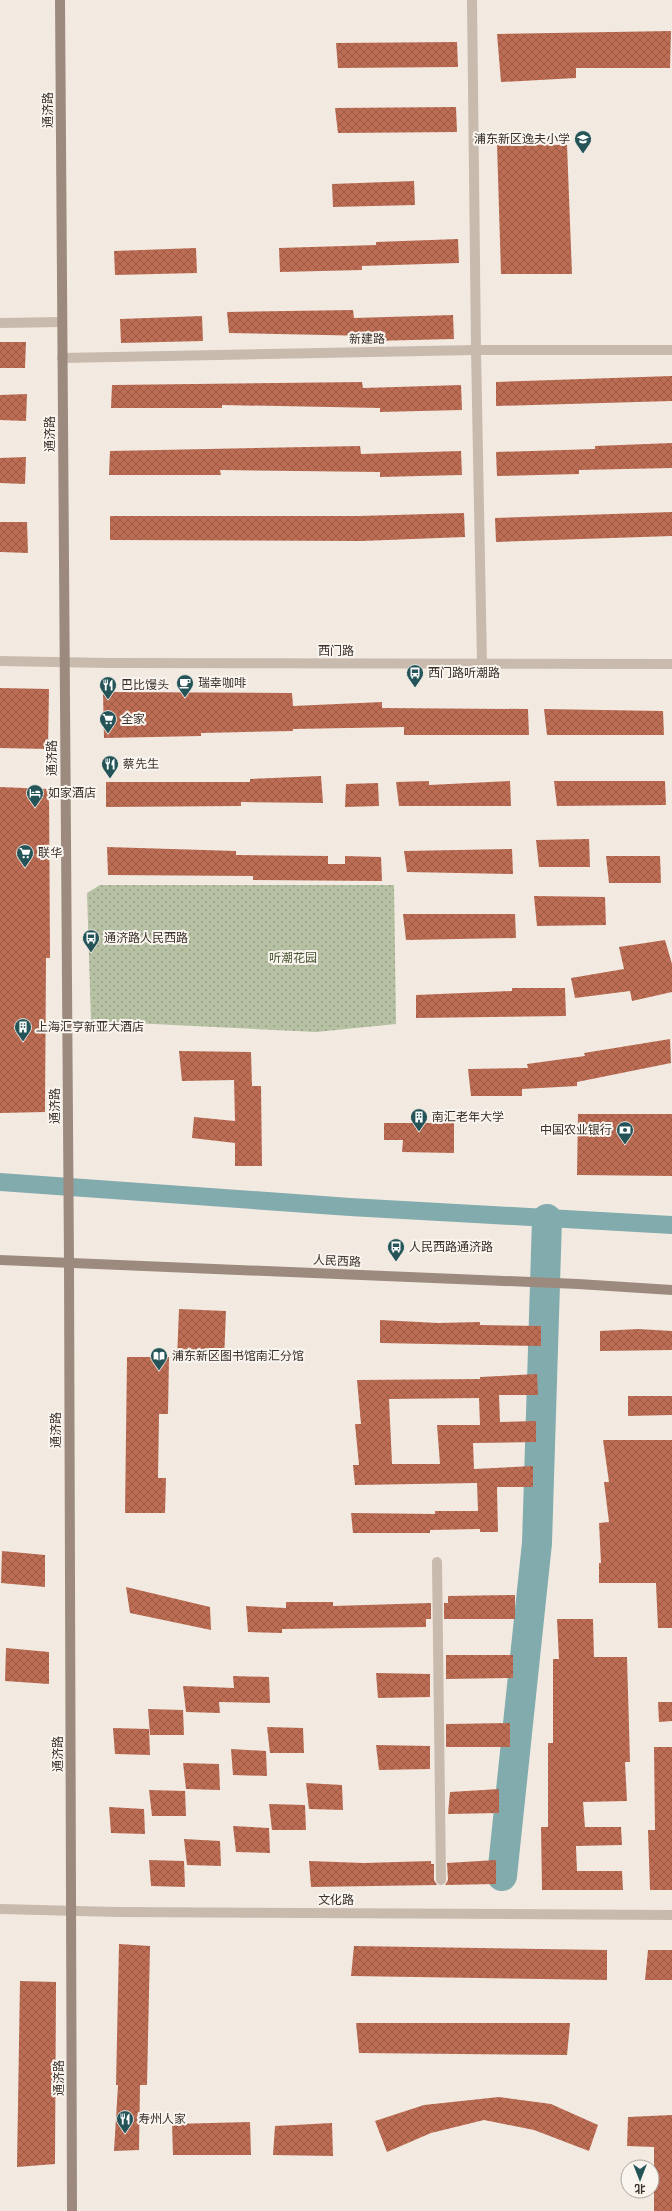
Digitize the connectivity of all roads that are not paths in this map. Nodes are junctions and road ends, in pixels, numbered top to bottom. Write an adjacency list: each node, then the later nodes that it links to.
1 (60, 0): 3 (street, 通济路)
2 (472, 0): 5 (street)
3 (62, 322): 4 (street); 7 (street, 通济路)
4 (0, 324)
5 (476, 350): 6 (street, 新建路); 7 (street, 新建路); 10 (street)
6 (672, 350)
7 (62, 358): 9 (street, 通济路)
8 (0, 661): 9 (street, 西门路)
9 (64, 663): 10 (street, 西门路); 13 (street, 通济路)
10 (482, 664): 11 (street, 西门路)
11 (672, 664)
12 (0, 1260): 13 (street, 人民西路)
13 (69, 1262): 14 (street, 人民西路); 18 (street, 通济路)
14 (672, 1290)
15 (438, 1562): 16 (street)
16 (441, 1880)
17 (0, 1909): 18 (street, 文化路)
18 (71, 1911): 19 (street, 文化路); 20 (street, 通济路)
19 (672, 1915)
20 (72, 2211)

